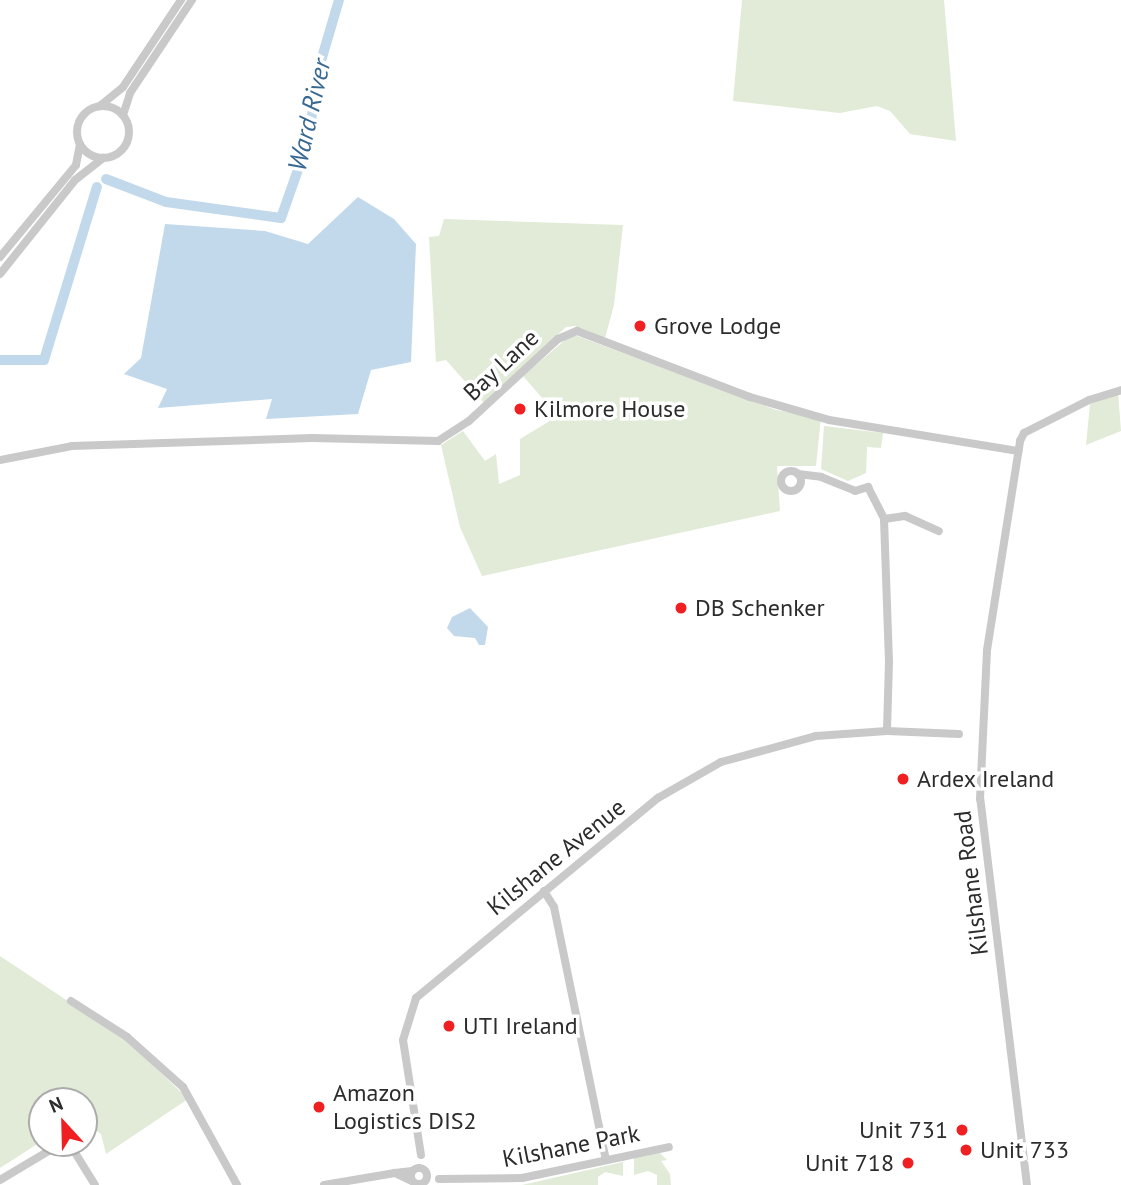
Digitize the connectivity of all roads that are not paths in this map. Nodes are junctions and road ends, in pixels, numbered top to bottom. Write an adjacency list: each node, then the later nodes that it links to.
1 (181, 0): 3 (street)
2 (192, 0): 4 (street)
3 (99, 107): 4 (street); 5 (street)
4 (123, 115): 6 (street)
5 (79, 141): 6 (street); 7 (street)
6 (103, 158): 8 (street)
7 (0, 257)
8 (0, 274)
9 (1121, 390): 10 (street)
10 (1018, 450): 11 (street, Bay Lane); 28 (street, Kilshane Road)
11 (0, 460)
12 (802, 478): 13 (street)
13 (884, 519): 14 (street); 15 (street)
14 (939, 531)
15 (887, 731): 16 (street, Kilshane Avenue); 17 (street, Kilshane Avenue)
16 (959, 734)
17 (544, 891): 22 (street); 23 (street, Kilshane Avenue)
18 (71, 1001): 26 (street)
19 (668, 1147): 22 (street, Kilshane Park)
20 (39, 1157): 24 (street)
21 (78, 1157): 25 (street)
22 (606, 1160): 23 (street, Kilshane Park)
23 (419, 1174): 27 (street)
24 (1, 1180)
25 (95, 1185)
26 (237, 1185)
27 (324, 1185)
28 (1027, 1185)

